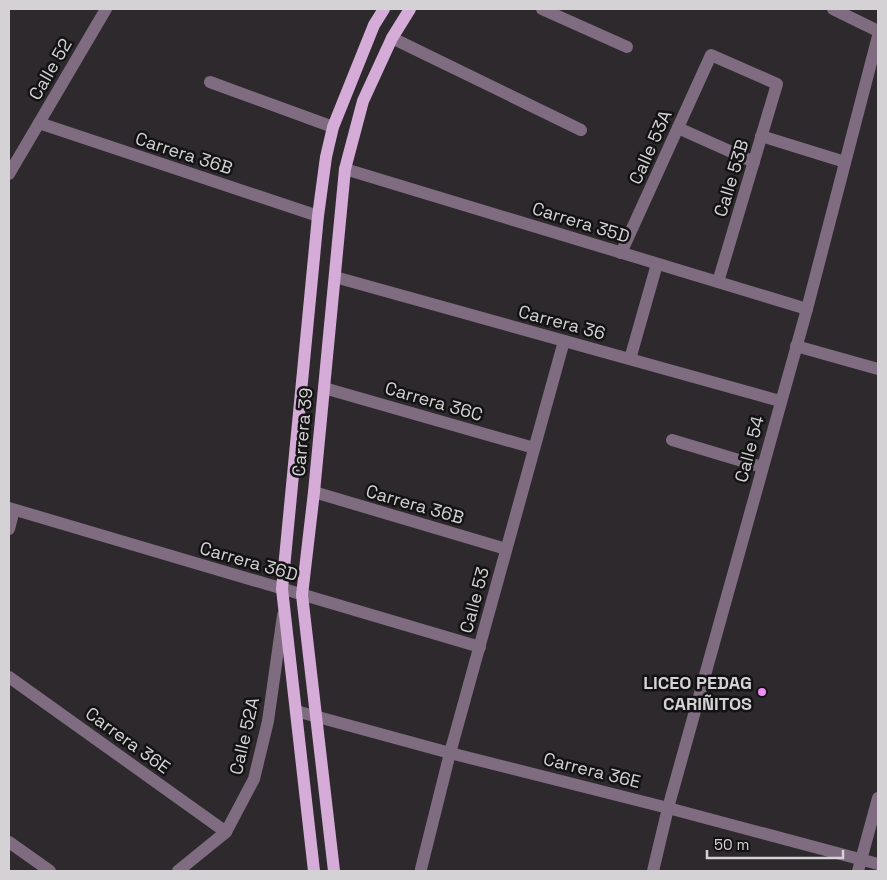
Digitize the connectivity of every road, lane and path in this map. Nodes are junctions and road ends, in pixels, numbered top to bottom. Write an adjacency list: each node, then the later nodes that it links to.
1 (106, 9): 12 (street, Calle 52)
2 (384, 9): 13 (main road, Carrera 39)
3 (410, 9): 8 (main road, Carrera 39)
4 (542, 9): 9 (street)
5 (833, 9): 6 (street)
6 (878, 31)
7 (878, 36): 18 (street, Calle 54)
8 (392, 38): 15 (street); 19 (main road, Carrera 39)
9 (627, 47)
10 (210, 82): 13 (street)
11 (777, 84): 14 (street, Calle 53A); 16 (street, Calle 53B)
12 (39, 123): 20 (street, Calle 52); 21 (street, Carrera 36B)
13 (333, 127): 21 (main road, Carrera 39)
14 (678, 128): 17 (street); 22 (street, Calle 53A)
15 (581, 130)
16 (761, 136): 17 (street, Calle 53B); 18 (street)
17 (754, 162): 25 (street, Calle 53B)
18 (845, 162): 26 (street, Calle 54)
19 (345, 169): 22 (street, Carrera 35D); 24 (main road, Carrera 39)
20 (9, 174)
21 (318, 216): 40 (main road, Carrera 39)
22 (621, 252): 23 (street, Carrera 35D)
23 (657, 264): 25 (street, Carrera 35D); 29 (street)
24 (334, 278): 27 (street, Carrera 36); 31 (main road, Carrera 39)
25 (718, 282): 26 (street, Carrera 35D)
26 (807, 309): 28 (street, Calle 54)
27 (564, 341): 29 (street, Carrera 36); 34 (street, Calle 53)
28 (796, 346): 30 (street); 32 (street, Calle 54)
29 (630, 359): 32 (street, Carrera 36)
30 (878, 369)
31 (324, 388): 34 (street, Carrera 36C); 36 (main road, Carrera 39)
32 (780, 401): 35 (street, Calle 54)
33 (672, 440): 35 (street)
34 (534, 448): 39 (street, Calle 53)
35 (762, 467): 49 (street, Calle 54)
36 (314, 492): 39 (street, Carrera 36B); 41 (main road, Carrera 39)
37 (12, 509): 38 (street); 40 (street, Carrera 36D)
38 (9, 529)
39 (506, 549): 43 (street, Calle 53)
40 (282, 589): 41 (street, Carrera 36D); 42 (main road, Carrera 39)
41 (302, 595): 43 (street, Carrera 36D); 46 (main road, Carrera 39)
42 (284, 610): 45 (main road, Carrera 39); 50 (street, Calle 52A)
43 (480, 647): 47 (street, Calle 53)
44 (9, 677): 50 (street, Carrera 36E)
45 (296, 711): 46 (street, Carrera 36E); 57 (main road, Carrera 39)
46 (316, 715): 47 (street, Carrera 36E); 58 (main road, Carrera 39)
47 (450, 753): 49 (street, Carrera 36E); 54 (street, Calle 53)
48 (878, 798): 52 (street)
49 (668, 808): 52 (street, Carrera 36E); 59 (street, Calle 54)
50 (226, 832): 56 (street, Calle 52A)
51 (9, 842): 55 (street)
52 (862, 858): 53 (street, Carrera 36E); 60 (street)
53 (878, 864)
54 (422, 868)
55 (50, 871)
56 (178, 871)
57 (314, 871)
58 (334, 871)
59 (653, 871)
60 (858, 871)

